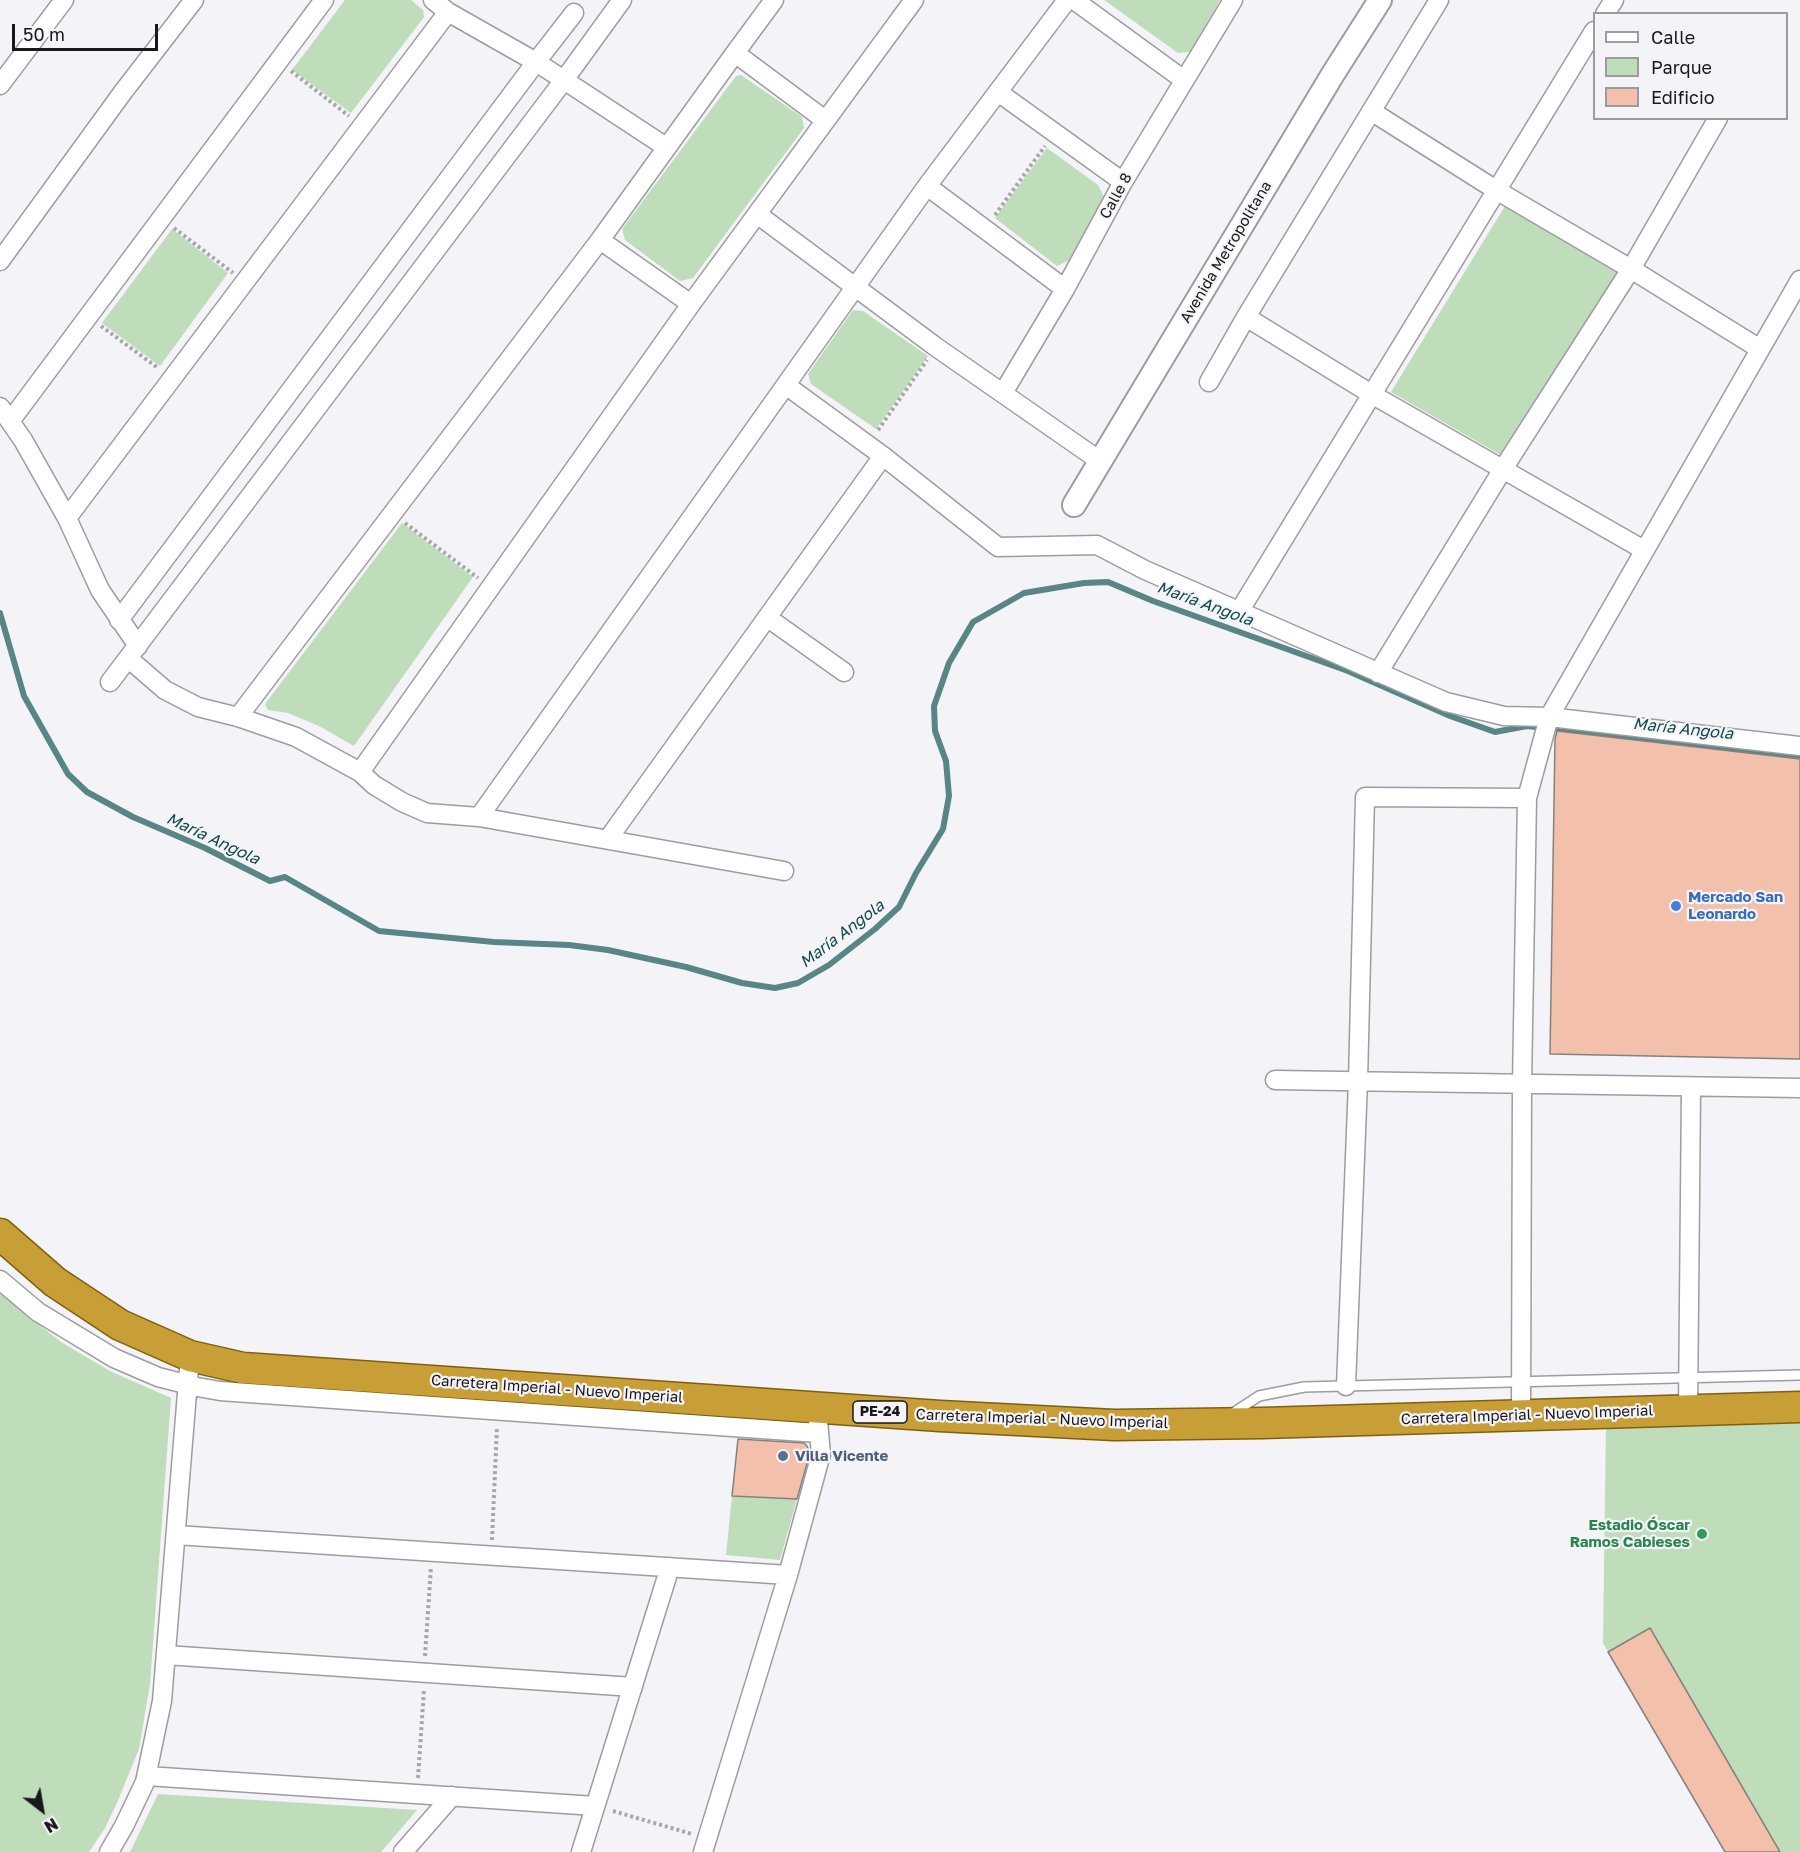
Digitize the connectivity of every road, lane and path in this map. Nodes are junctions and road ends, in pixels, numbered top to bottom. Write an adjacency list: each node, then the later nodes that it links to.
1 (64, 0): 21 (street)
2 (195, 0): 36 (street)
3 (324, 0): 17 (street)
4 (433, 0): 13 (street)
5 (622, 0): 19 (street)
6 (774, 0): 16 (street)
7 (914, 0): 24 (street)
8 (1067, 0): 22 (street)
9 (1074, 0): 20 (street)
10 (1233, 0): 20 (street, Calle 8)
11 (1380, 0): 55 (street, Avenida Metropolitana)
12 (1439, 0): 23 (street)
13 (448, 12): 18 (street); 26 (street)
14 (574, 13): 18 (street)
15 (1593, 33): 31 (street)
16 (735, 54): 24 (street); 28 (street)
17 (278, 62): 26 (path); 33 (street)
18 (536, 62): 19 (street); 64 (street)
19 (564, 80): 28 (street); 65 (street)
20 (1184, 80): 29 (street, Calle 8)
21 (0, 85)
22 (998, 92): 27 (street); 30 (street)
23 (1371, 111): 31 (street); 44 (street)
24 (825, 120): 32 (street)
25 (1717, 120): 37 (street)
26 (362, 126): 39 (street)
27 (1055, 133): 29 (street); 34 (path)
28 (666, 147): 35 (street)
29 (1123, 182): 41 (street, Calle 8)
30 (927, 186): 34 (street); 40 (street)
31 (1496, 190): 37 (street); 51 (street)
32 (757, 214): 40 (street); 42 (street)
33 (162, 218): 39 (path); 43 (street)
34 (985, 229): 41 (street)
35 (600, 240): 42 (street); 58 (street)
36 (0, 261)
37 (1631, 268): 46 (street); 56 (street)
38 (1800, 280): 46 (street)
39 (245, 282): 47 (street)
40 (855, 286): 45 (street); 49 (street)
41 (1065, 289): 50 (street, Calle 8)
42 (691, 304): 61 (street)
43 (89, 316): 47 (path); 52 (street)
44 (1246, 317): 48 (street); 51 (street)
45 (936, 347): 50 (street); 53 (path)
46 (1760, 349): 60 (street)
47 (172, 379): 59 (street)
48 (1209, 382)
49 (787, 386): 53 (street); 74 (street)
50 (1004, 393): 55 (street)
51 (1373, 395): 56 (street); 62 (street)
52 (6, 414): 59 (street)
53 (867, 444): 54 (street)
54 (883, 456): 62 (street); 63 (street)
55 (1100, 461): 57 (street, Avenida Metropolitana)
56 (1503, 469): 60 (street); 67 (street)
57 (1074, 505)
58 (393, 513): 61 (path); 69 (street)
59 (67, 518): 64 (street)
60 (1644, 550): 70 (street)
61 (491, 587): 72 (street)
62 (1240, 610): 67 (street)
63 (768, 618): 66 (street); 75 (street)
64 (119, 620): 65 (street)
65 (133, 652): 68 (street); 69 (street)
66 (844, 672)
67 (1378, 673): 70 (street)
68 (110, 682)
69 (238, 717): 72 (street)
70 (1547, 724): 71 (street); 73 (street)
71 (1799, 744)
72 (360, 772): 74 (street)
73 (1527, 798): 78 (street); 79 (street)
74 (479, 817): 75 (street)
75 (608, 839): 76 (street)
76 (784, 871)
77 (1275, 1080): 78 (street)
78 (1358, 1082): 79 (street); 89 (street)
79 (1522, 1084): 80 (street); 87 (street)
80 (1691, 1088): 81 (street); 86 (street)
81 (1800, 1088)
82 (0, 1234): 84 (highway, Carretera Imperial - Nuevo Imperial / PE-24)
83 (0, 1280): 88 (street)
84 (190, 1356): 88 (street); 94 (highway, Carretera Imperial - Nuevo Imperial / PE-24)
85 (1800, 1375): 86 (lane)
86 (1689, 1378): 87 (lane); 92 (street)
87 (1521, 1382): 89 (lane); 93 (street)
88 (188, 1386): 91 (street); 96 (street)
89 (1346, 1386): 95 (lane)
90 (1800, 1407): 92 (highway, Carretera Imperial - Nuevo Imperial / PE-24)
91 (497, 1409): 94 (street); 97 (path)
92 (1688, 1410): 93 (highway, Carretera Imperial - Nuevo Imperial / PE-24)
93 (1521, 1415): 95 (highway, Carretera Imperial - Nuevo Imperial / PE-24)
94 (818, 1420): 95 (highway, Carretera Imperial - Nuevo Imperial / PE-24); 99 (street)
95 (1220, 1424)
96 (176, 1535): 97 (street); 100 (street)
97 (491, 1556): 98 (street)
98 (670, 1567): 99 (street); 101 (street)
99 (788, 1575): 105 (street)
100 (166, 1655): 101 (street); 102 (street)
101 (633, 1687): 104 (street)
102 (147, 1776): 103 (street); 106 (street)
103 (452, 1796): 104 (street); 107 (street)
104 (595, 1806): 105 (path); 108 (street)
105 (705, 1846)
106 (109, 1852)
107 (404, 1852)
108 (581, 1852)

